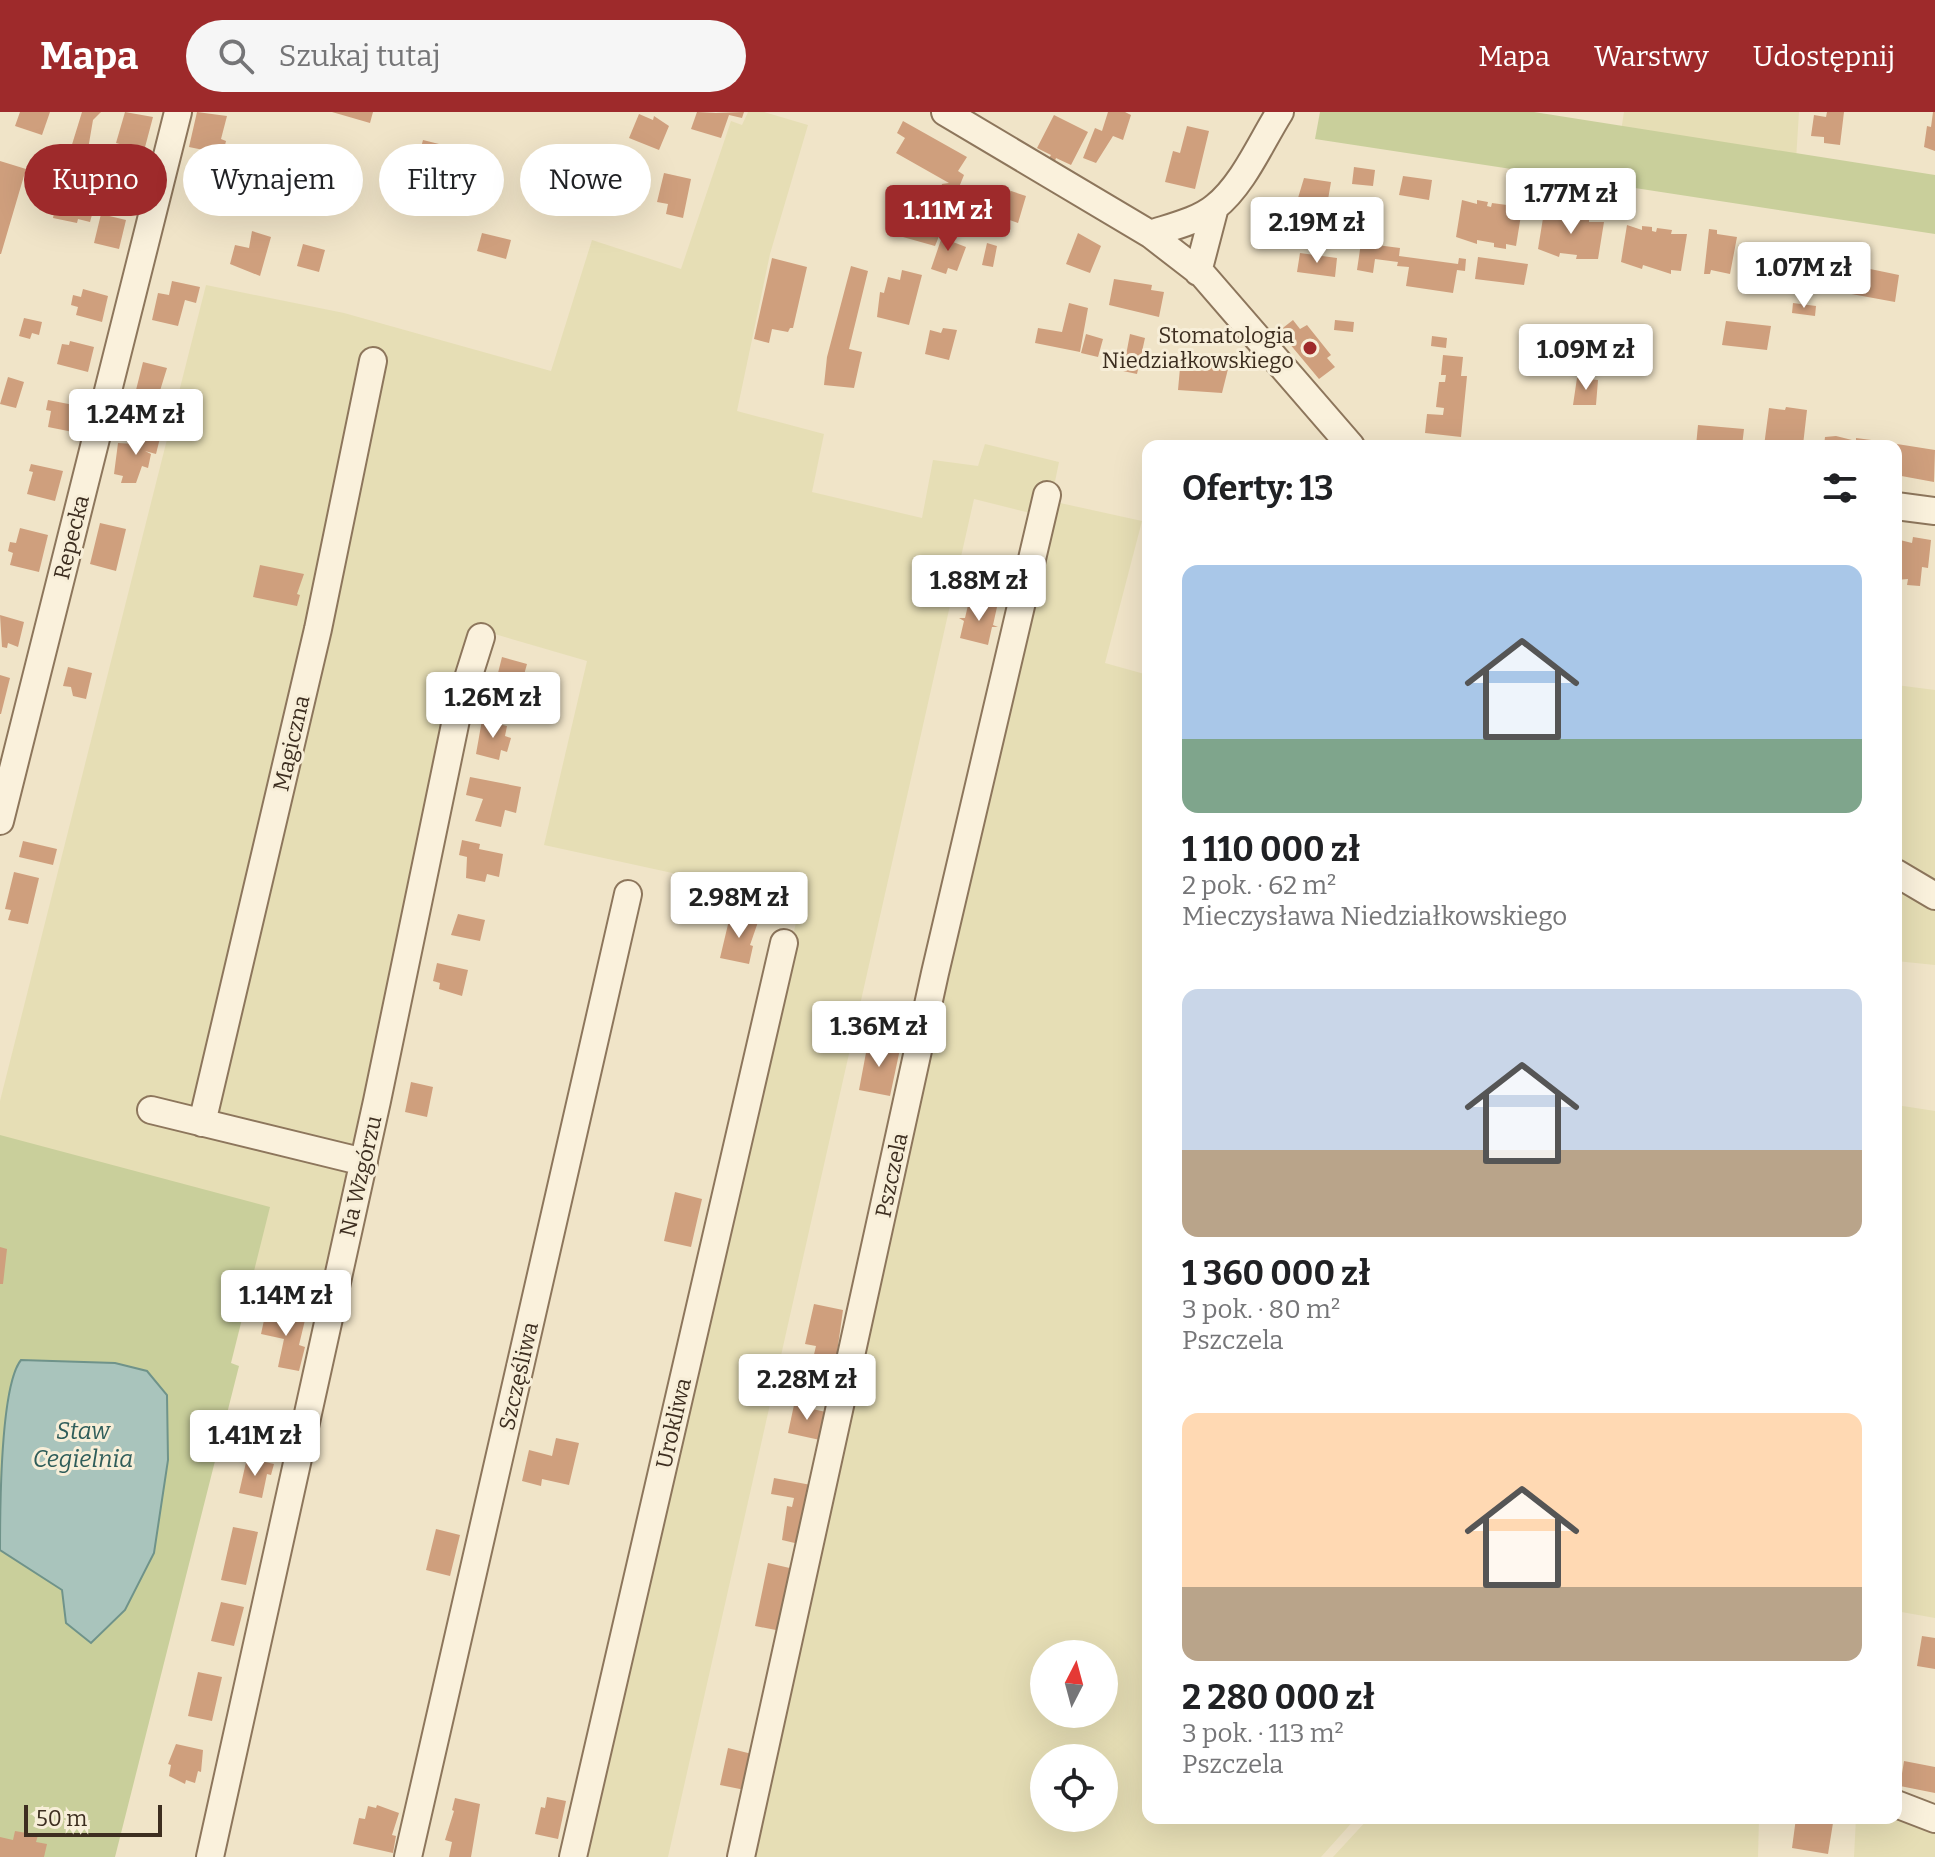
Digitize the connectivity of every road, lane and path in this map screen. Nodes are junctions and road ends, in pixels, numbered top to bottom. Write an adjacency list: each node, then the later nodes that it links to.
1 (178, 112): 13 (street, Repecka)
2 (945, 112): 5 (street)
3 (1280, 112): 4 (street)
4 (1215, 207): 5 (street); 6 (street)
5 (1150, 234): 6 (street)
6 (1198, 272): 8 (street)
7 (373, 361): 19 (street, Magiczna)
8 (1346, 440)
9 (1047, 495): 26 (street, Pszczela)
10 (1902, 507): 11 (street)
11 (1935, 511)
12 (481, 637): 20 (street, Na Wzgórzu)
13 (0, 821)
14 (1902, 877): 16 (street)
15 (628, 894): 24 (street, Szczęśliwa)
16 (1935, 896)
17 (784, 943): 25 (street, Urokliwa)
18 (151, 1110): 19 (street)
19 (202, 1123): 20 (street)
20 (364, 1162): 23 (street, Na Wzgórzu)
21 (1902, 1806): 22 (street)
22 (1935, 1819)
23 (210, 1857)
24 (408, 1857)
25 (573, 1857)
26 (741, 1857)

